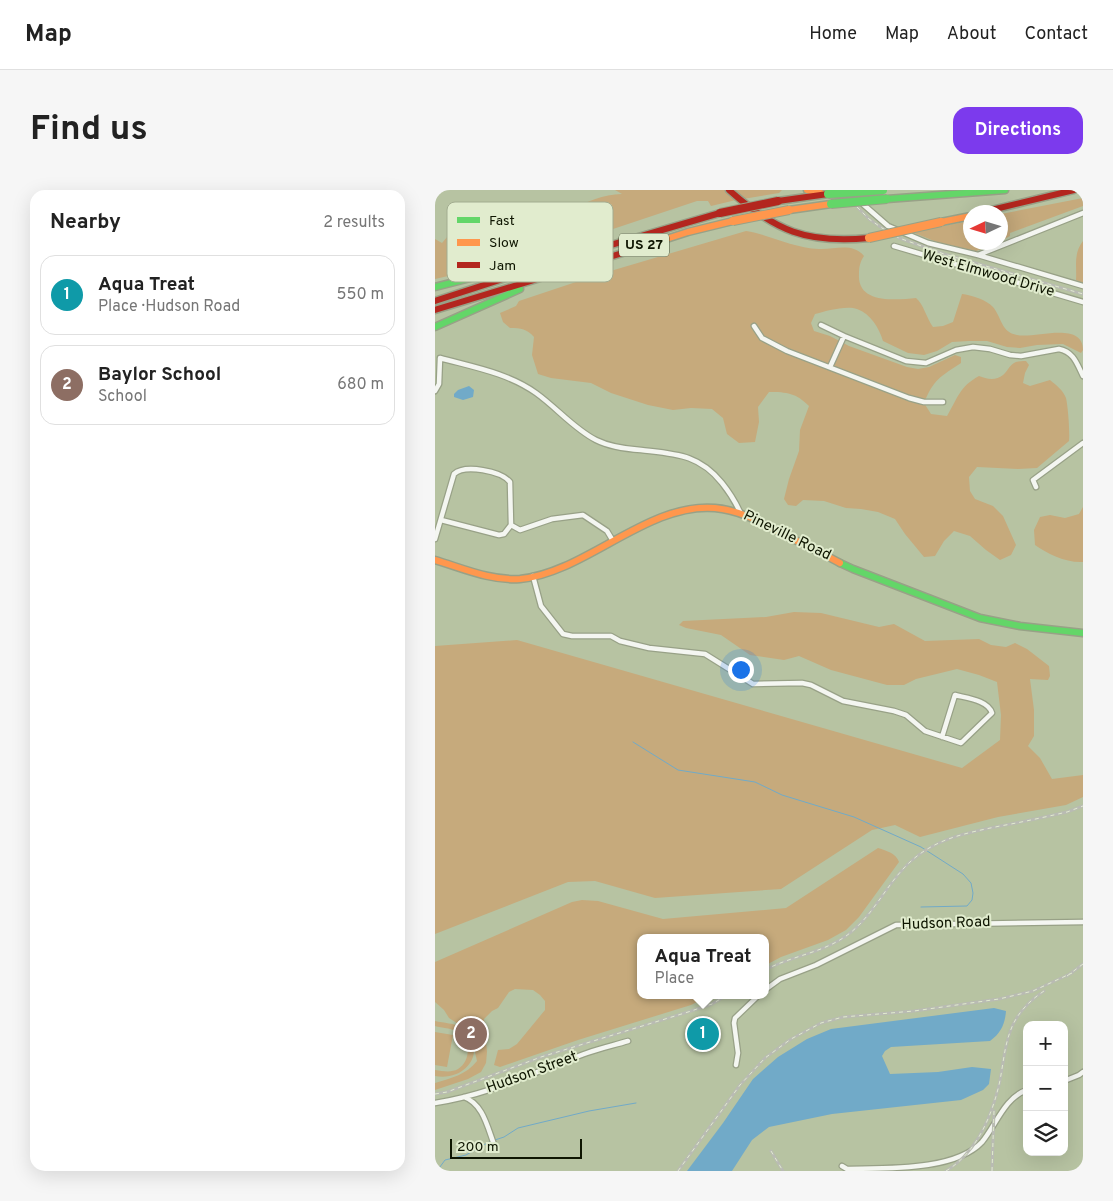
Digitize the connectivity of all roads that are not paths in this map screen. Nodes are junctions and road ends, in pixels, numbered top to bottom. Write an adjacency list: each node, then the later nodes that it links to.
1 (729, 190): 10 (main road, bridge)
2 (807, 190): 7 (main road)
3 (847, 190): 14 (street)
4 (883, 190): 7 (main road, US 27, bridge)
5 (1005, 190): 13 (main road, US 27, bridge)
6 (1074, 190): 8 (main road)
7 (828, 194): 11 (main road, US 27, bridge)
8 (1008, 206)
9 (1083, 213): 14 (street)
10 (963, 218)
11 (613, 244)
12 (894, 246): 22 (street, West Elmwood Drive)
13 (613, 255)
14 (978, 255): 19 (street)
15 (455, 282): 20 (main road)
16 (493, 282): 21 (main road, US 27)
17 (530, 282): 23 (main road, US 27)
18 (539, 282): 26 (main road)
19 (1083, 286)
20 (435, 287)
21 (435, 301)
22 (1083, 302)
23 (435, 310)
24 (821, 325): 27 (street)
25 (754, 326): 28 (street)
26 (435, 327)
27 (844, 336): 28 (street); 29 (street)
28 (830, 366): 31 (street)
29 (1083, 376)
30 (435, 391): 34 (street)
31 (943, 402)
32 (1083, 443): 33 (street)
33 (1036, 487)
34 (740, 512): 38 (main road, Pineville Road); 41 (main road, Pineville Road)
35 (441, 520): 36 (street); 36 (street); 37 (street)
36 (511, 525): 38 (street)
37 (435, 539)
38 (613, 541): 40 (main road, Pineville Road)
39 (435, 560): 40 (main road, Pineville Road)
40 (533, 576): 42 (street)
41 (1083, 633)
42 (941, 737): 42 (street)
43 (1083, 922): 44 (street, Hudson Road)
44 (769, 987)
45 (755, 999): 47 (street)
46 (628, 1041): 51 (street, Hudson Street)
47 (736, 1065)
48 (1083, 1072): 49 (street)
49 (1068, 1079)
50 (1023, 1091): 54 (street)
51 (463, 1097): 52 (street, Hudson Street); 53 (street)
52 (435, 1103)
53 (495, 1147)
54 (842, 1166)

